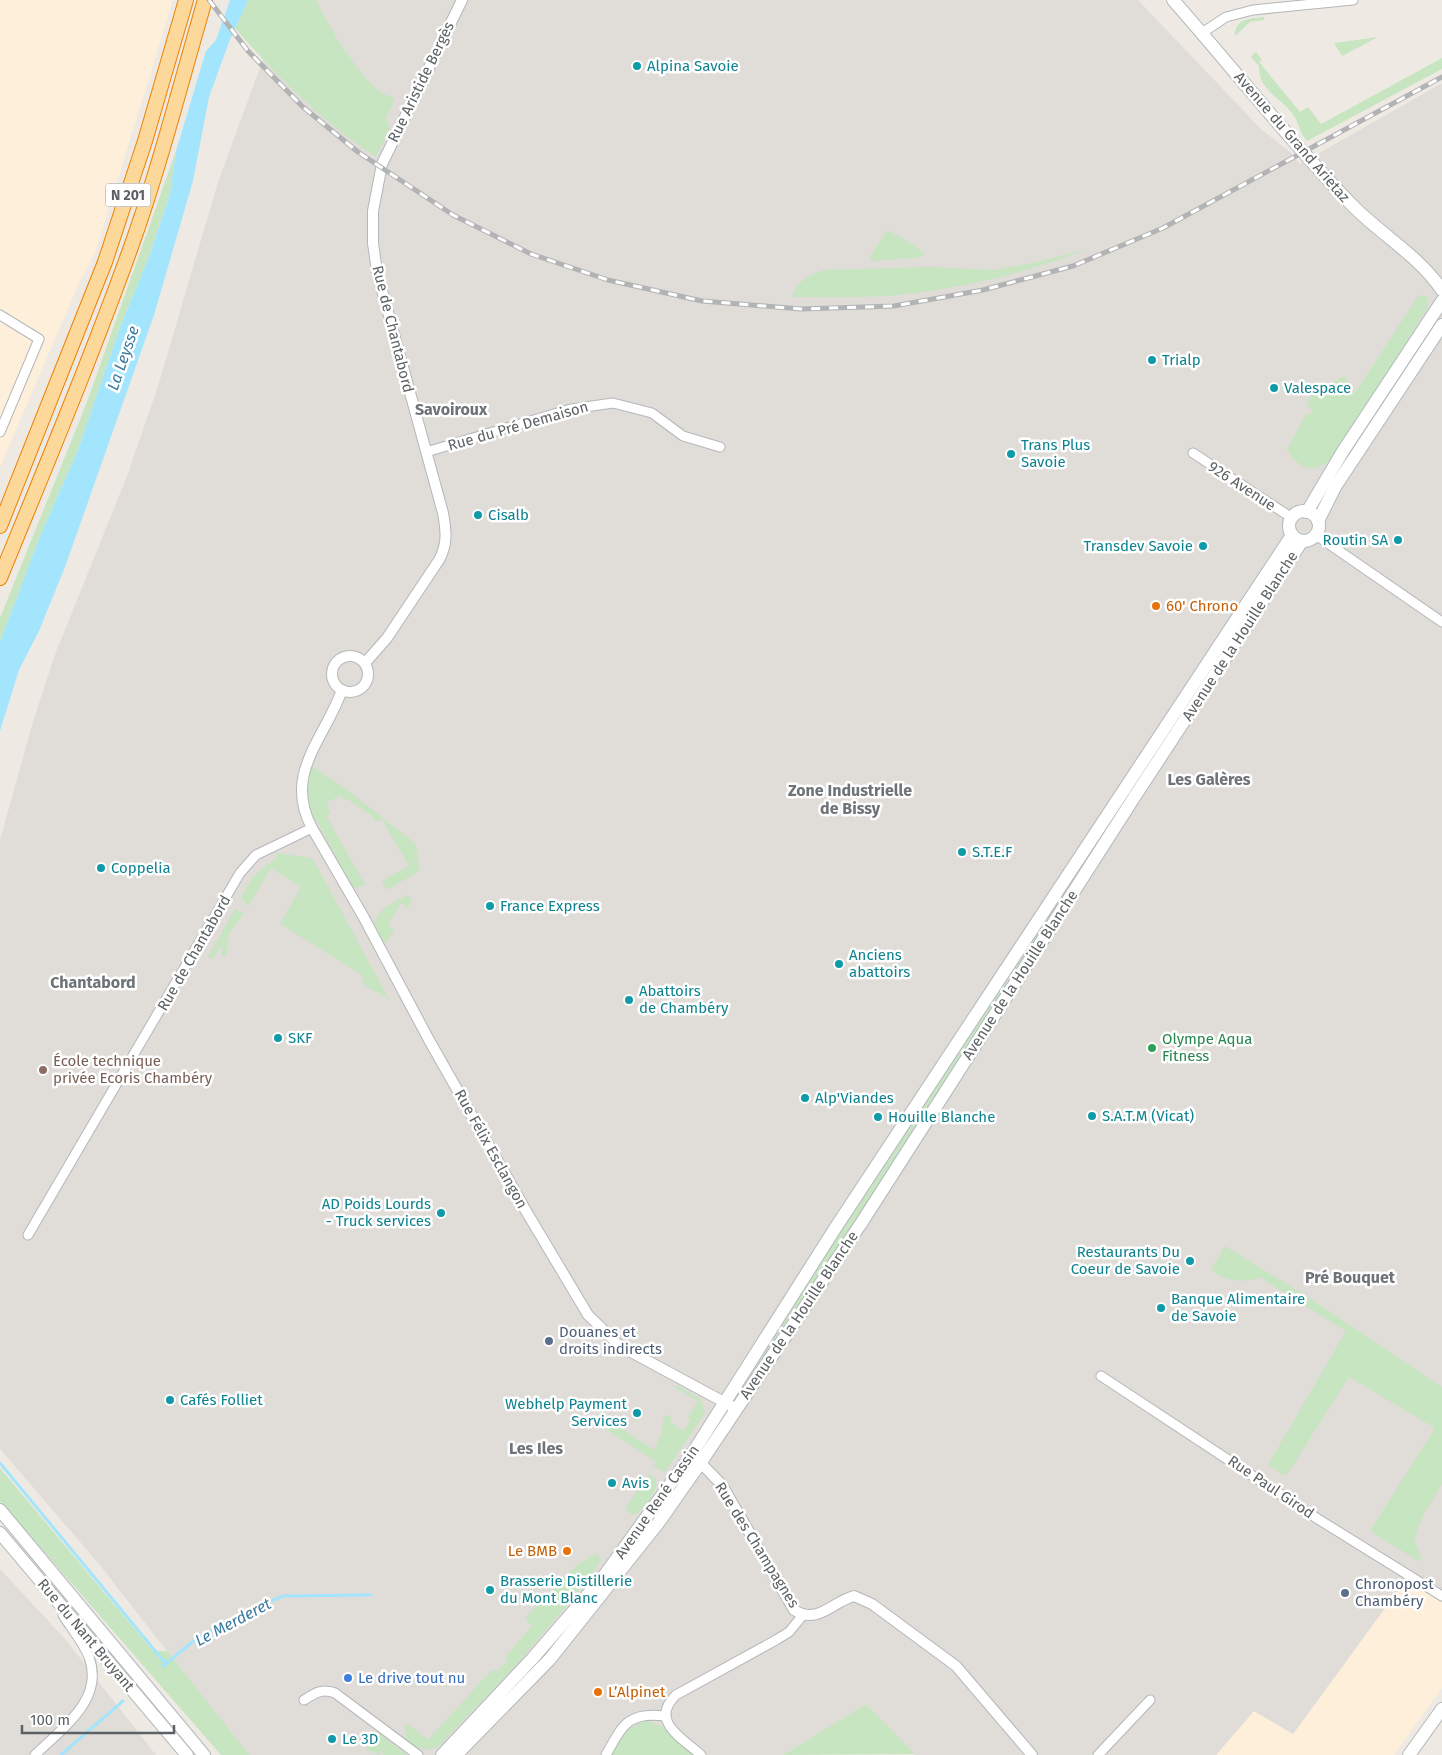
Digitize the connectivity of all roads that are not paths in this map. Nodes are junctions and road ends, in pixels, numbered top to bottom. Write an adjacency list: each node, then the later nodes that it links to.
1 (186, 0): 21 (highway, N 201)
2 (462, 0): 7 (street, Rue Aristide Bergès)
3 (1173, 0): 6 (main road, Avenue du Grand Arietaz)
4 (1353, 0): 6 (street)
5 (204, 4): 24 (highway, N 201)
6 (1202, 33): 8 (main road, Avenue du Grand Arietaz)
7 (379, 175): 16 (street, Rue de Chantabord)
8 (1421, 263): 9 (main road, Avenue du Grand Arietaz); 10 (main road, Avenue du Grand Arietaz)
9 (1442, 270)
10 (1442, 290)
11 (1442, 301): 18 (main road)
12 (0, 315): 14 (street)
13 (1442, 326): 20 (main road)
14 (0, 432)
15 (720, 447): 16 (street, Rue du Pré Demaison)
16 (426, 452): 26 (street, Rue de Chantabord)
17 (1193, 453): 19 (street, 926 Avenue)
18 (1307, 512): 19 (main road); 20 (main road)
19 (1292, 518): 23 (main road, Avenue de la Houille Blanche)
20 (1318, 521): 22 (main road)
21 (0, 526)
22 (1316, 535): 23 (main road, Avenue de la Houille Blanche); 25 (street)
23 (1297, 538): 31 (main road, Avenue de la Houille Blanche); 31 (main road, Avenue de la Houille Blanche)
24 (0, 578)
25 (1442, 622)
26 (365, 663): 27 (street); 27 (street)
27 (342, 690): 28 (street)
28 (312, 828): 29 (street, Rue de Chantabord); 31 (street, Rue Félix Esclangon)
29 (28, 1235)
30 (1101, 1376): 36 (street, Rue Paul Girod)
31 (730, 1405): 32 (main road, Avenue René Cassin)
32 (696, 1458): 37 (street, Rue des Champagnes); 48 (main road, Avenue René Cassin); 49 (main road, Avenue René Cassin)
33 (0, 1510): 40 (main road, Rue du Nant Bruyant)
34 (0, 1533): 35 (main road, Rue du Nant Bruyant)
35 (35, 1574): 43 (street); 44 (main road, Rue du Nant Bruyant)
36 (1442, 1596)
37 (803, 1615): 42 (street); 52 (street, Rue des Champagnes)
38 (304, 1700): 47 (street)
39 (1150, 1700): 53 (street)
40 (162, 1703): 45 (main road, Rue du Nant Bruyant); 46 (street, Rue du Nant Bruyant)
41 (1442, 1709): 54 (main road)
42 (665, 1716): 50 (street); 51 (street)
43 (35, 1755)
44 (186, 1755)
45 (204, 1755)
46 (210, 1755)
47 (418, 1755)
48 (442, 1755)
49 (456, 1755)
50 (606, 1755)
51 (702, 1755)
52 (1032, 1755)
53 (1098, 1755)
54 (1409, 1755)

